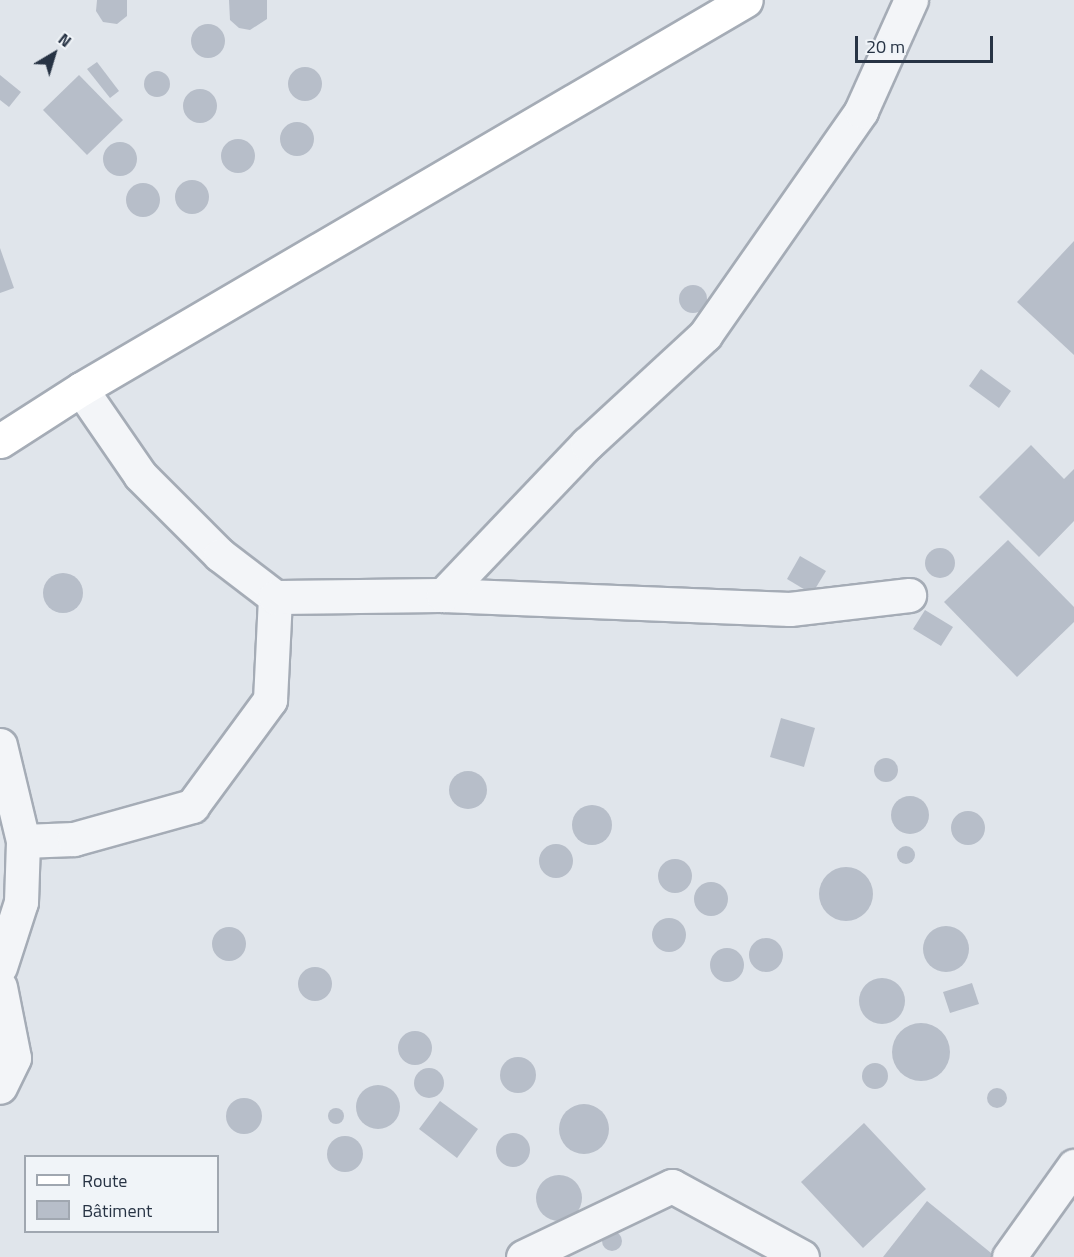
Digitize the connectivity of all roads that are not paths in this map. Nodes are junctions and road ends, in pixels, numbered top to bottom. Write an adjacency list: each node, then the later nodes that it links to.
1 (746, 0): 3 (main road)
2 (911, 0): 6 (street)
3 (81, 389): 4 (main road); 7 (street)
4 (0, 441)
5 (909, 595): 6 (street)
6 (442, 596): 7 (street)
7 (275, 597): 9 (street)
8 (0, 745): 9 (street)
9 (23, 841): 10 (street)
10 (0, 967)
11 (0, 987): 12 (street)
12 (0, 1087)
13 (1074, 1166): 16 (street)
14 (523, 1257): 15 (street)
15 (802, 1257)
16 (1009, 1257)

